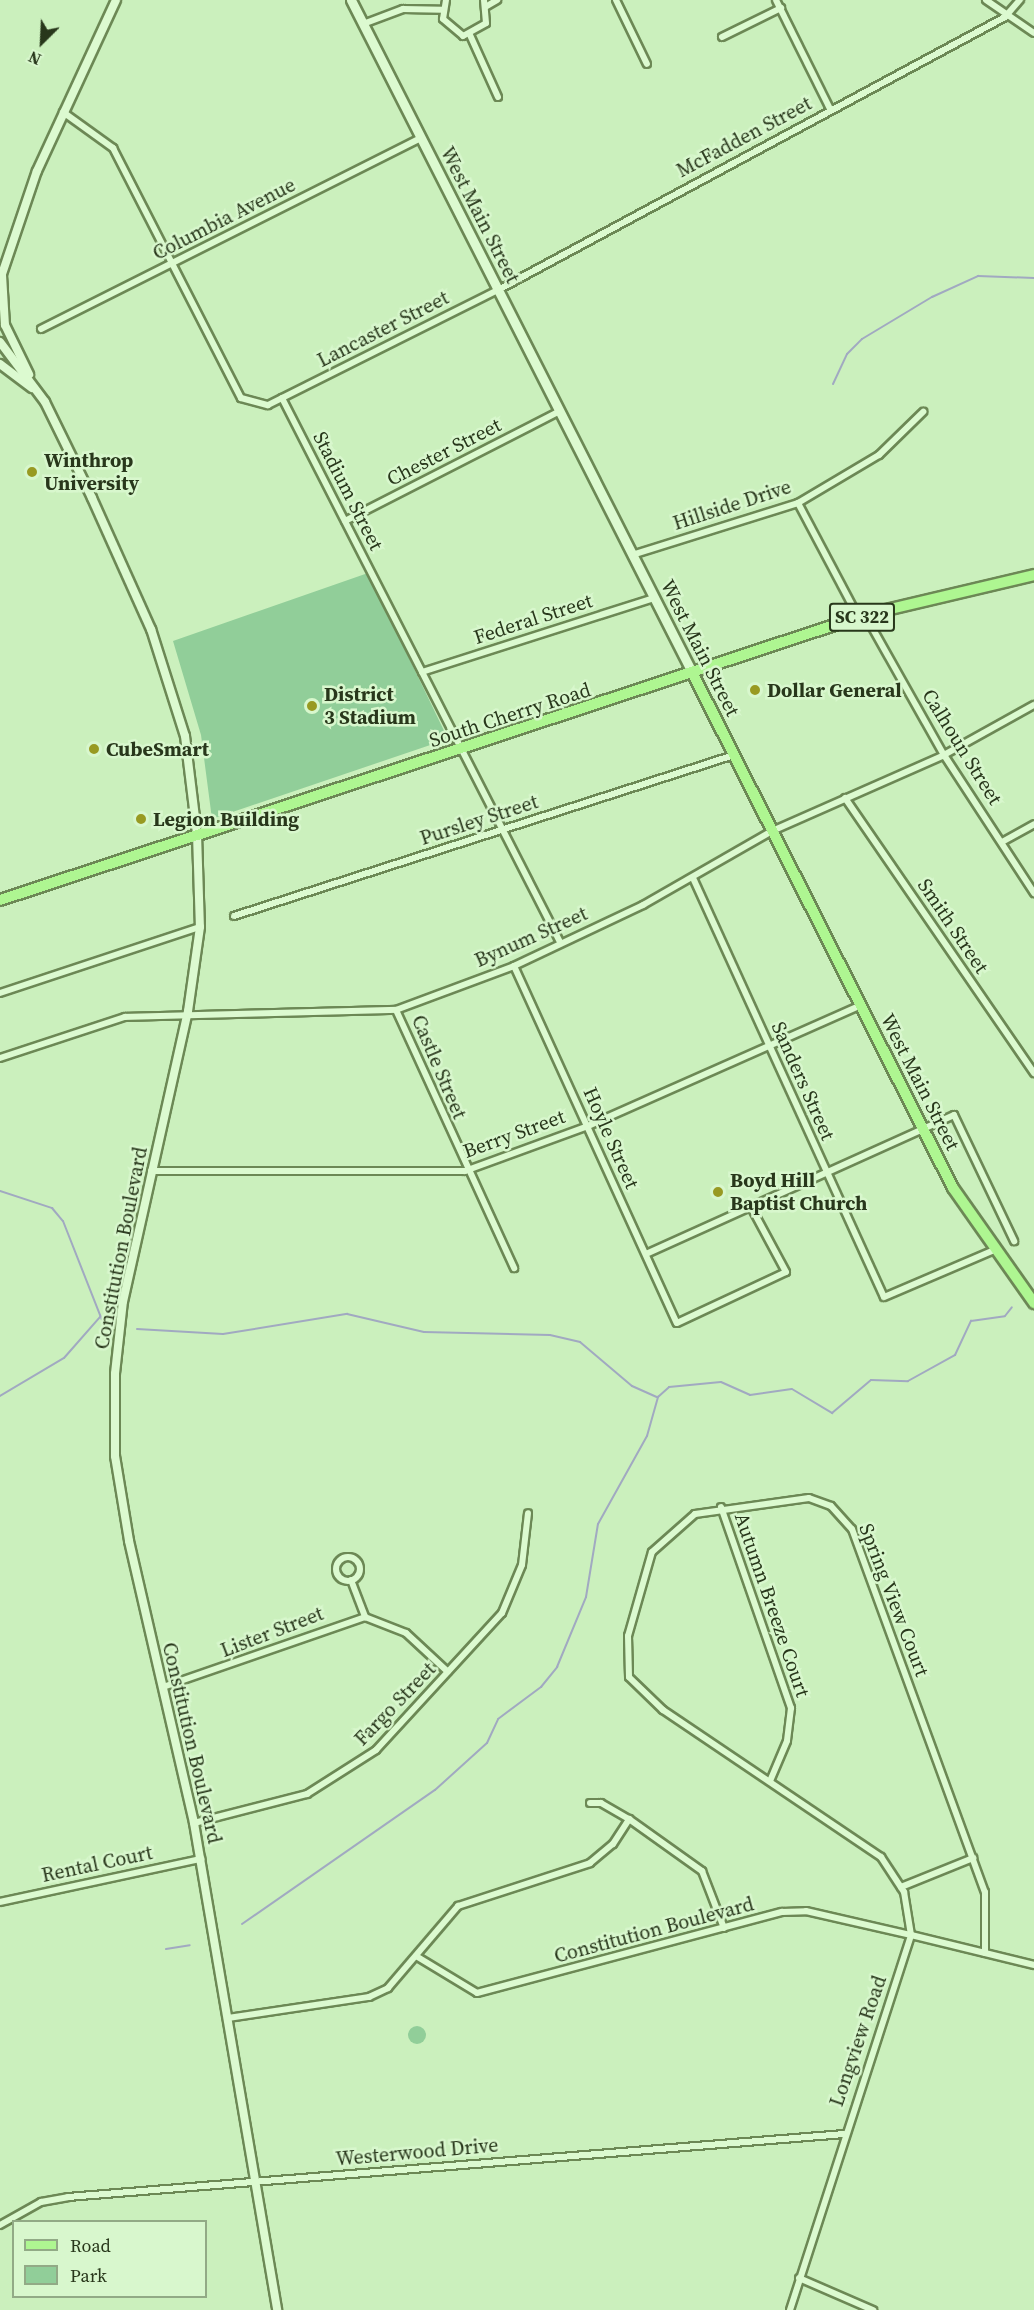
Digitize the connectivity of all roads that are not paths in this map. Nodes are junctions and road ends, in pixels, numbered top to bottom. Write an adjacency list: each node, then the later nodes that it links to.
1 (116, 0): 20 (street)
2 (351, 0): 13 (main road, West Main Street)
3 (446, 0): 11 (street)
4 (497, 0): 9 (street)
5 (616, 0): 17 (street)
6 (776, 0): 10 (street)
7 (986, 0): 12 (street)
8 (1020, 0): 12 (street)
9 (486, 3): 15 (street)
10 (781, 8): 16 (street); 19 (street)
11 (442, 10): 13 (street); 15 (street)
12 (1007, 15): 14 (street); 19 (street, McFadden Street)
13 (363, 24): 21 (main road, West Main Street)
14 (1034, 33)
15 (470, 35): 18 (street)
16 (722, 37)
17 (647, 64)
18 (498, 98)
19 (830, 109): 24 (street, McFadden Street)
20 (63, 112): 22 (street); 23 (street)
21 (420, 138): 22 (street, Columbia Avenue); 24 (main road, West Main Street)
22 (172, 264): 25 (street, Columbia Avenue); 30 (street)
23 (1, 274): 28 (street)
24 (498, 290): 30 (street, Lancaster Street); 31 (main road, West Main Street)
25 (41, 329)
26 (0, 342): 28 (street, Constitution Boulevard)
27 (0, 363): 29 (street, Constitution Boulevard)
28 (31, 381): 29 (street, Constitution Boulevard)
29 (38, 393): 49 (street, Constitution Boulevard)
30 (282, 398): 34 (street, Stadium Street)
31 (558, 412): 34 (street, Chester Street); 35 (main road, West Main Street)
32 (923, 412): 33 (street, Hillside Drive)
33 (798, 503): 35 (street, Hillside Drive); 38 (street, Calhoun Street)
34 (345, 520): 39 (street, Stadium Street)
35 (632, 555): 37 (main road, West Main Street)
36 (1034, 575): 38 (main road, South Cherry Road / SC 322)
37 (654, 598): 39 (street, Federal Street); 40 (main road, West Main Street)
38 (862, 616): 40 (main road, South Cherry Road / SC 322); 44 (street, Calhoun Street)
39 (422, 672): 42 (street, Stadium Street)
40 (693, 674): 42 (main road, South Cherry Road); 43 (main road, West Main Street)
41 (1034, 705): 44 (street, Bynum Street)
42 (463, 749): 47 (street, Stadium Street); 49 (main road, South Cherry Road)
43 (735, 755): 47 (street, Pursley Street); 48 (main road, West Main Street)
44 (944, 755): 45 (street, Bynum Street); 50 (street, Calhoun Street)
45 (845, 798): 48 (street, Bynum Street); 64 (street, Smith Street)
46 (1034, 824): 50 (street)
47 (504, 830): 54 (street, Pursley Street); 56 (street, Stadium Street)
48 (772, 831): 51 (street, Bynum Street); 59 (main road, West Main Street)
49 (197, 834): 53 (main road, South Cherry Road); 55 (street, Constitution Boulevard)
50 (1002, 842): 52 (street, Calhoun Street)
51 (693, 878): 56 (street, Bynum Street); 62 (street, Sanders Street)
52 (1034, 893)
53 (0, 900)
54 (234, 916)
55 (200, 927): 58 (street); 61 (street, Constitution Boulevard)
56 (560, 942): 57 (street, Bynum Street)
57 (514, 966): 60 (street, Bynum Street); 65 (street, Hoyle Street)
58 (0, 993)
59 (861, 1005): 62 (street, Berry Street); 66 (main road, West Main Street)
60 (396, 1010): 61 (street, Bynum Street); 68 (street, Castle Street)
61 (188, 1011): 63 (street, Bynum Street); 67 (street, Constitution Boulevard)
62 (768, 1046): 65 (street, Berry Street); 69 (street, Sanders Street)
63 (0, 1058)
64 (1034, 1073)
65 (588, 1126): 68 (street, Berry Street); 73 (street, Hoyle Street)
66 (923, 1129): 69 (street); 71 (street); 72 (main road, West Main Street)
67 (152, 1171): 68 (street, Berry Street); 81 (street, Constitution Boulevard)
68 (465, 1171): 74 (street, Castle Street)
69 (826, 1172): 70 (street); 72 (street, Sanders Street)
70 (751, 1207): 73 (street); 73 (street, Hoyle Street)
71 (1014, 1241)
72 (994, 1250): 75 (main road, West Main Street)
73 (646, 1254)
74 (514, 1268)
75 (1034, 1303)
76 (721, 1507): 82 (street, Autumn Breeze Court); 82 (street, Spring View Court); 86 (street, Spring View Court)
77 (528, 1513): 80 (street, Fargo Street)
78 (351, 1580): 79 (street)
79 (365, 1617): 80 (street); 81 (street, Lister Street)
80 (448, 1672): 85 (street, Fargo Street)
81 (163, 1687): 85 (street, Constitution Boulevard)
82 (770, 1781): 88 (street, Spring View Court)
83 (590, 1803): 84 (street)
84 (629, 1819): 90 (street); 93 (street)
85 (194, 1823): 87 (street, Constitution Boulevard)
86 (973, 1858): 88 (street); 92 (street, Spring View Court)
87 (201, 1859): 89 (street, Rental Court); 95 (street, Constitution Boulevard)
88 (902, 1887): 91 (street, Spring View Court)
89 (0, 1902)
90 (724, 1928): 91 (street, Constitution Boulevard); 93 (street, Constitution Boulevard)
91 (911, 1935): 92 (street); 96 (street, Longview Road)
92 (985, 1953): 94 (street)
93 (416, 1956): 95 (street)
94 (1034, 1965)
95 (228, 2019): 97 (street, Constitution Boulevard)
96 (844, 2134): 97 (street, Westerwood Drive); 99 (street, Longview Road)
97 (254, 2182): 98 (street, Westerwood Drive); 100 (street, Constitution Boulevard)
98 (0, 2225)
99 (799, 2278): 101 (street, Longview Road); 102 (street)
100 (277, 2310)
101 (790, 2310)
102 (873, 2310)

